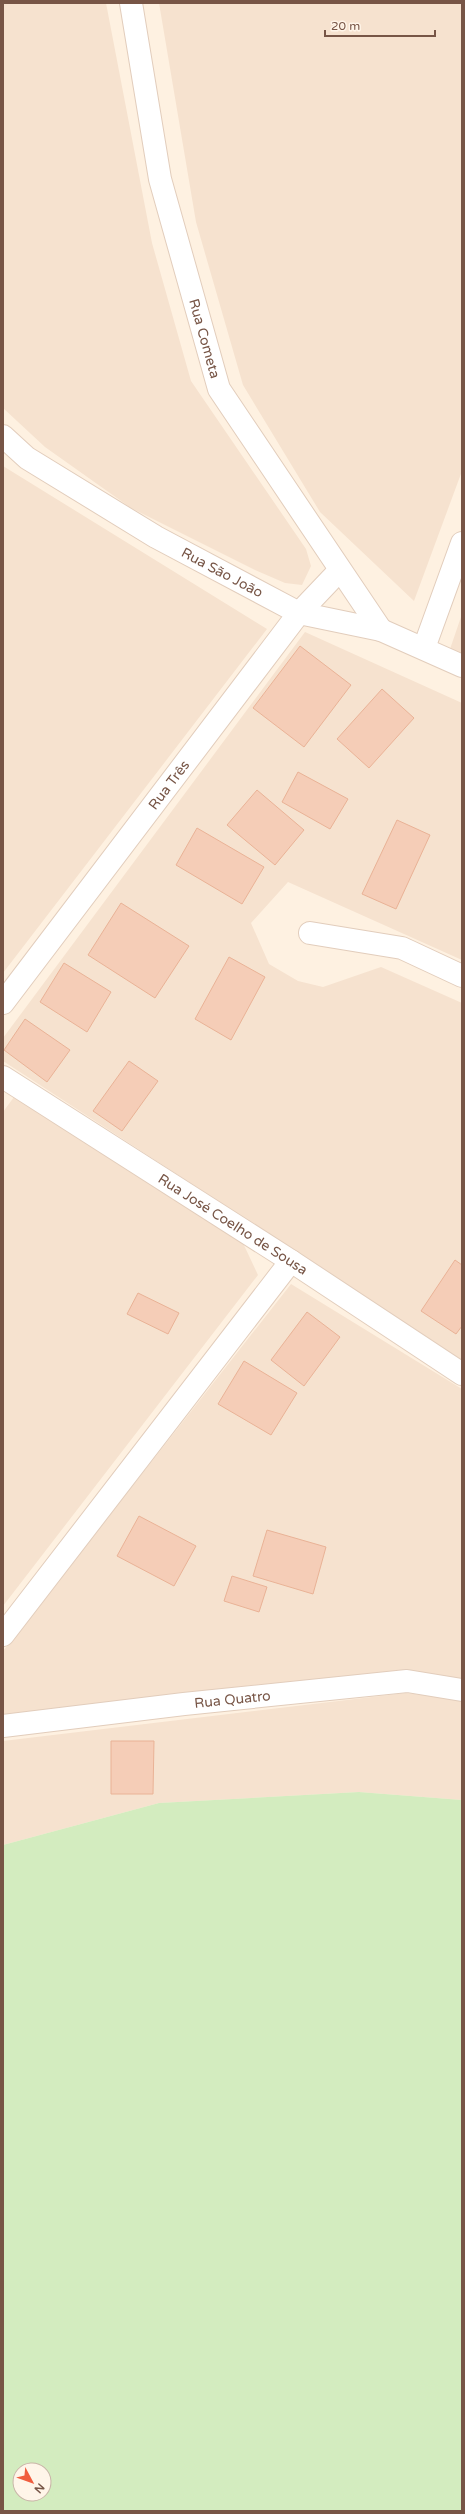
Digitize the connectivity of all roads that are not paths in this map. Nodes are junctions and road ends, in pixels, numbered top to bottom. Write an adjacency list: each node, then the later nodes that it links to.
1 (131, 3): 4 (street, Rua Cometa)
2 (3, 436): 5 (street, Rua São João)
3 (462, 543): 7 (street)
4 (339, 571): 5 (street, Rua Três); 6 (street, Rua Cometa)
5 (299, 613): 6 (street, Rua São João); 11 (street, Rua Três)
6 (381, 630): 7 (street, Rua São João)
7 (424, 648): 8 (street, Rua São João)
8 (462, 666)
9 (310, 933): 10 (street)
10 (462, 976)
11 (3, 1003)
12 (5, 1083): 13 (street, Rua José Coelho de Sousa)
13 (290, 1260): 14 (street, Rua José Coelho de Sousa); 15 (street)
14 (462, 1374)
15 (3, 1635)
16 (462, 1690): 17 (street, Rua Quatro)
17 (3, 1726)

